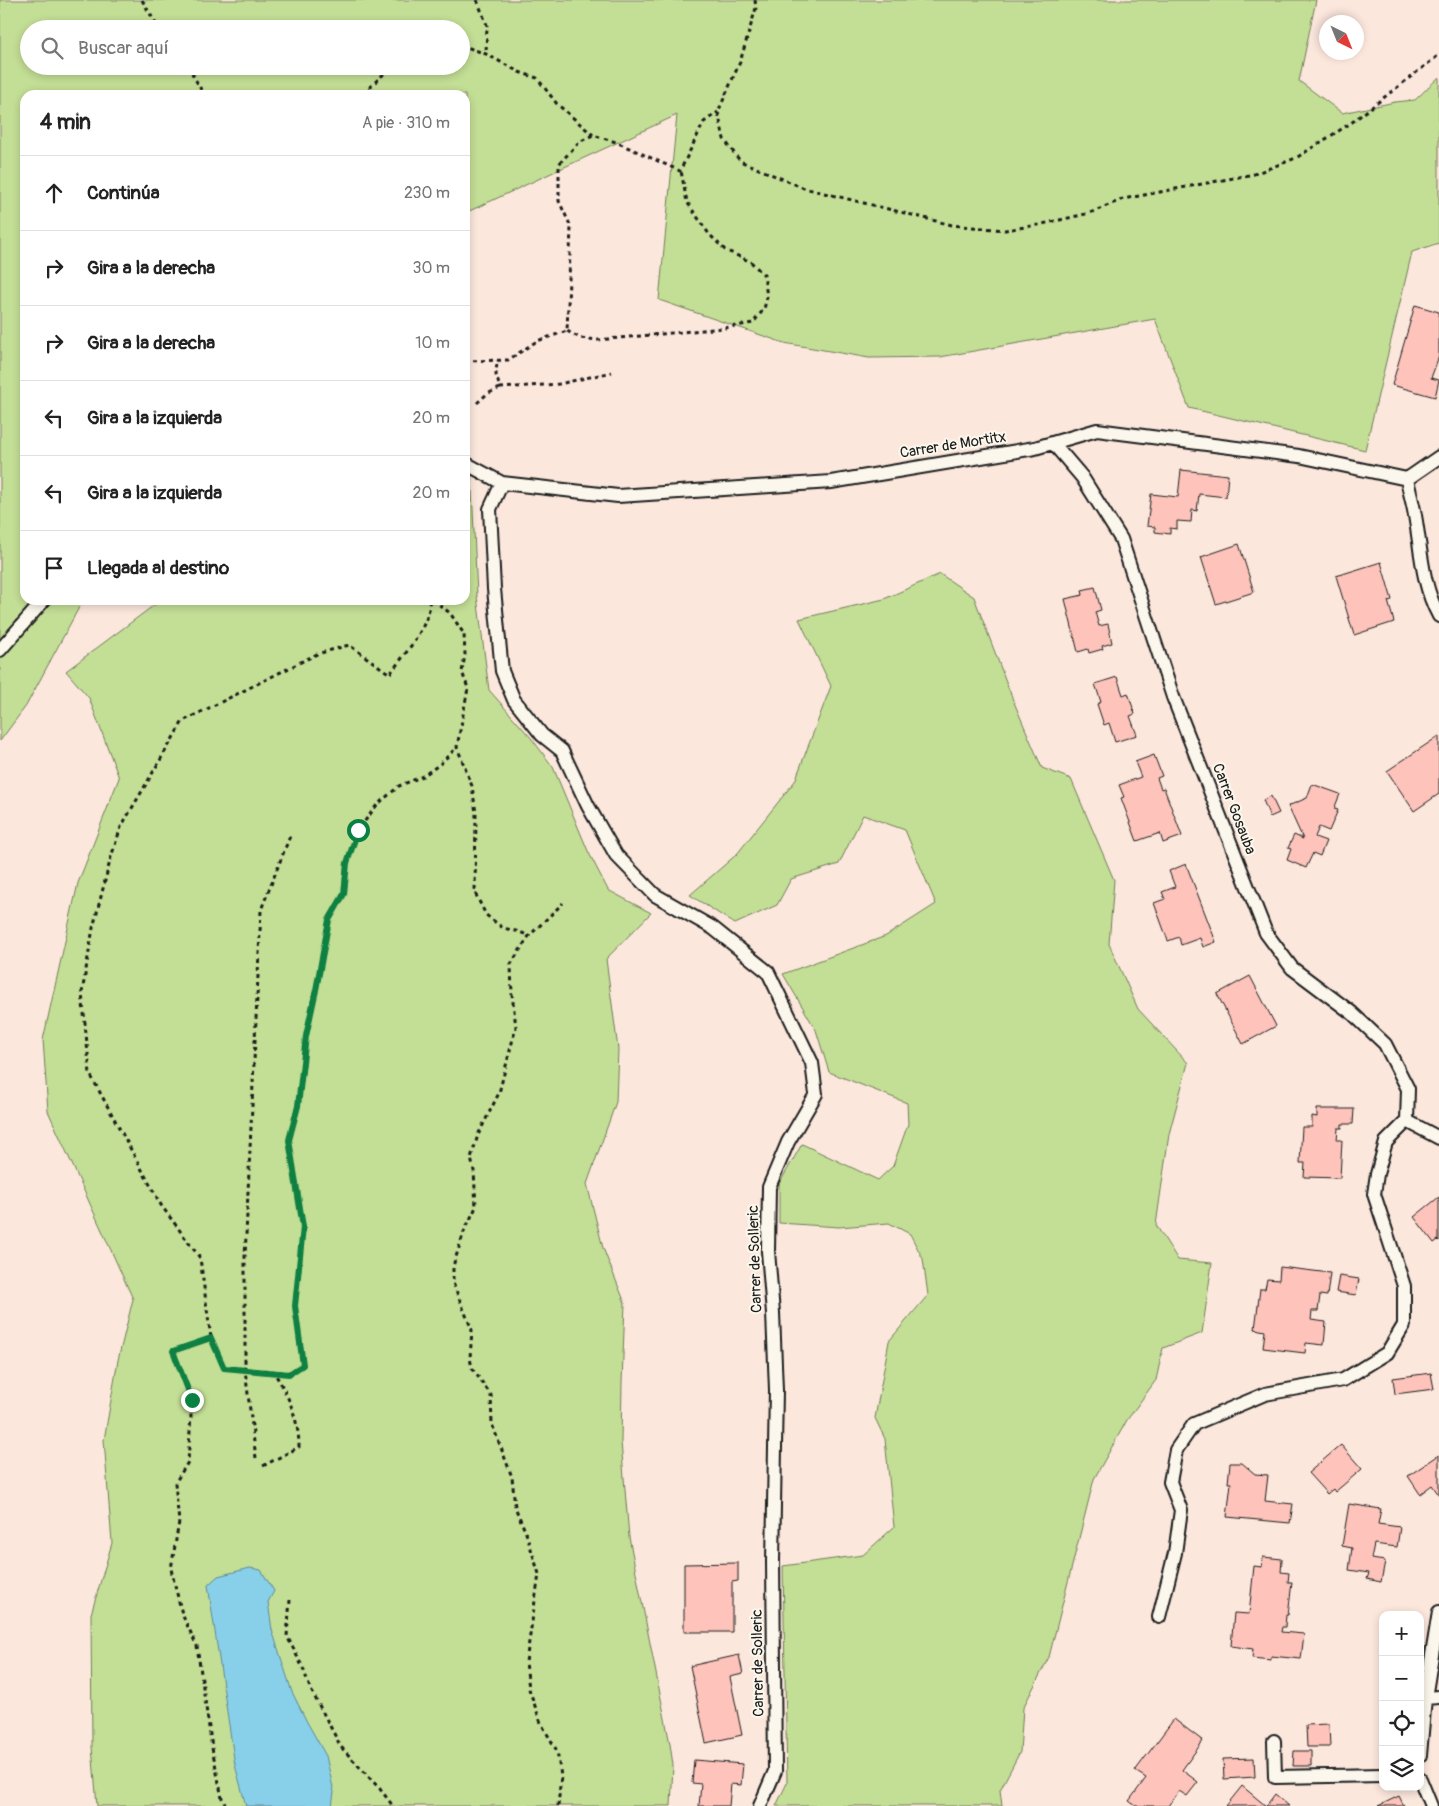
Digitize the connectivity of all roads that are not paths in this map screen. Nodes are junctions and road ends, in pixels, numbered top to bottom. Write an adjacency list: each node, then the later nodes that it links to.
1 (1053, 443): 4 (street, Carrer de Mortitx); 5 (street, Carrer de Mortitx); 9 (street, Carrer Gosauba)
2 (1439, 458): 4 (street)
3 (470, 467): 5 (street, Carrer de Mortitx)
4 (1407, 480): 7 (street)
5 (502, 483): 19 (street, Carrer de Solleric)
6 (40, 605): 8 (street)
7 (1439, 616)
8 (0, 650)
9 (1406, 1121): 10 (street); 12 (street)
10 (1439, 1138)
11 (1439, 1612): 14 (street)
12 (1159, 1617)
13 (1439, 1697): 14 (street)
14 (1425, 1698): 16 (street)
15 (1274, 1741): 17 (street)
16 (1421, 1746)
17 (1379, 1775)
18 (1424, 1790): 20 (street)
19 (760, 1806)
20 (1430, 1806)

